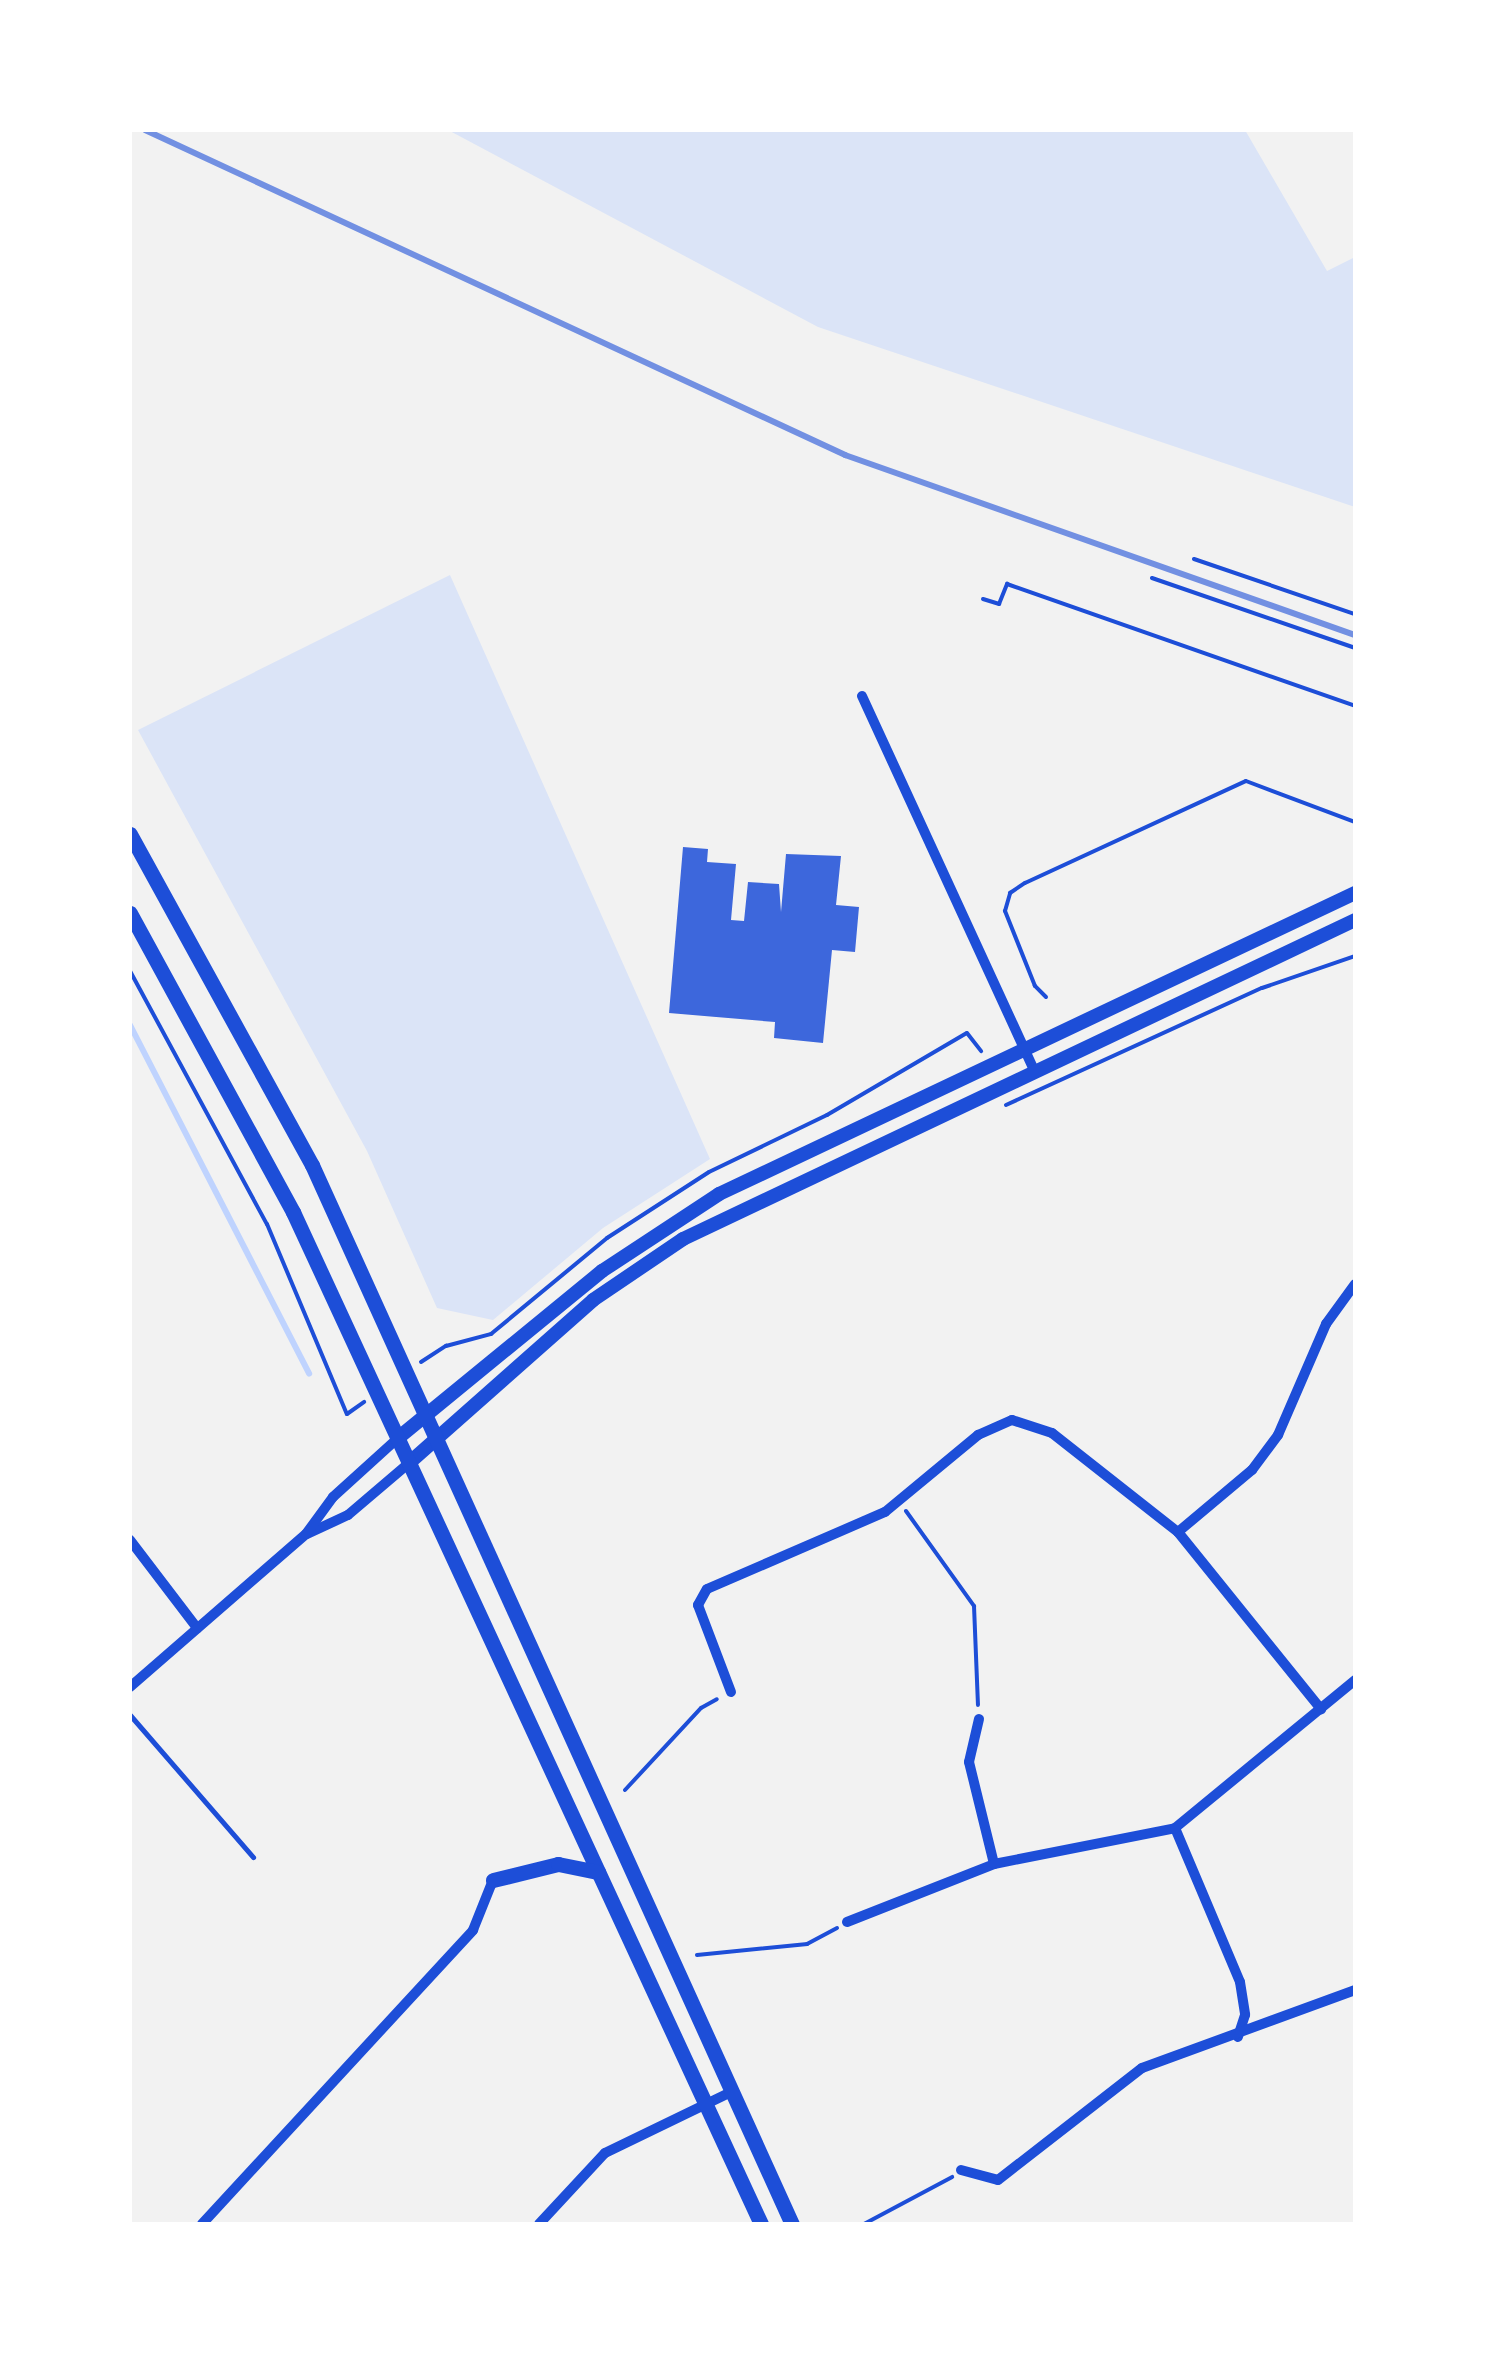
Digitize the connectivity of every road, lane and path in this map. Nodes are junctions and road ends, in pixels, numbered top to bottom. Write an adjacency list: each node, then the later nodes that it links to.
1 (1194, 559): 4 (path)
2 (1152, 578): 5 (path)
3 (983, 599): 7 (path)
4 (1355, 614)
5 (1355, 648)
6 (862, 696): 16 (street)
7 (1355, 706)
8 (1355, 822): 15 (path)
9 (130, 834): 21 (main road)
10 (1355, 893): 16 (street)
11 (130, 914): 23 (main road)
12 (1355, 920): 17 (street)
13 (1355, 956): 18 (path)
14 (130, 971): 20 (path)
15 (1046, 997)
16 (1024, 1048): 17 (street); 21 (street)
17 (1034, 1070): 22 (street)
18 (1002, 1098)
19 (1355, 1284): 26 (street)
20 (354, 1410)
21 (426, 1414): 22 (main road); 23 (street)
22 (437, 1436): 24 (street); 46 (main road)
23 (398, 1438): 24 (main road); 27 (street)
24 (409, 1462): 27 (street); 40 (main road)
25 (899, 1501): 26 (street); 32 (street); 35 (path)
26 (1178, 1532): 33 (street)
27 (306, 1534): 29 (street)
28 (130, 1540): 29 (street)
29 (197, 1628): 31 (street)
30 (1355, 1680): 33 (street)
31 (130, 1686)
32 (732, 1692): 36 (path)
33 (1321, 1708): 37 (street)
34 (130, 1715): 38 (lane)
35 (980, 1720): 39 (street)
36 (625, 1790)
37 (1174, 1828): 39 (street); 45 (street)
38 (253, 1857)
39 (994, 1864): 42 (street)
40 (598, 1872): 41 (main road); 47 (main road)
41 (493, 1880): 49 (street)
42 (847, 1922): 43 (path)
43 (697, 1955)
44 (1355, 1990): 45 (street)
45 (1238, 2037): 48 (street)
46 (732, 2092): 47 (street); 52 (main road)
47 (705, 2104): 50 (street); 51 (main road)
48 (961, 2170): 53 (path)
49 (202, 2224)
50 (539, 2224)
51 (761, 2224)
52 (792, 2224)
53 (864, 2224)

